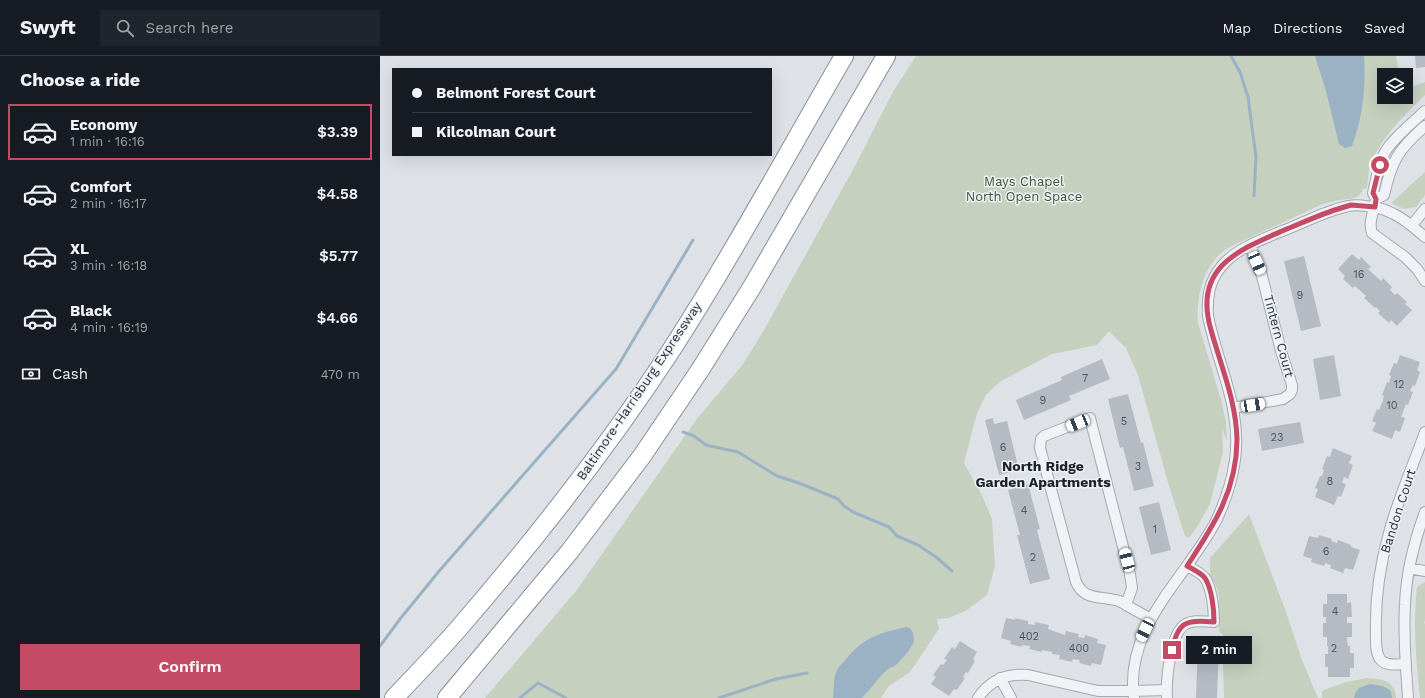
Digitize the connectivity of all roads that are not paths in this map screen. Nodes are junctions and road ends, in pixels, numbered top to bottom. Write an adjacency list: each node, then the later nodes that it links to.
1 (844, 56): 23 (highway, Baltimore-Harrisburg Expressway)
2 (886, 56): 24 (highway)
3 (1425, 111): 5 (street)
4 (1425, 126): 5 (street)
5 (1376, 203): 7 (street); 9 (street); 10 (street)
6 (1425, 209): 7 (street)
7 (1412, 225): 8 (street)
8 (1425, 237)
9 (1250, 245): 11 (street); 11 (street, Tintern Court)
10 (1425, 281)
11 (1233, 408): 14 (street)
12 (1425, 432): 19 (street, Bandon Court)
13 (1425, 512): 15 (street)
14 (1187, 566): 18 (street); 21 (street)
15 (1409, 568): 16 (street); 19 (street)
16 (1425, 571)
17 (1126, 605): 17 (street); 18 (street)
18 (1151, 619): 22 (street)
19 (1406, 664): 27 (street)
20 (1000, 678): 22 (street); 25 (street); 26 (street)
21 (1167, 694): 22 (street)
22 (1133, 695)
23 (394, 698)
24 (448, 698)
25 (978, 698)
26 (1011, 698)
27 (1408, 698)

